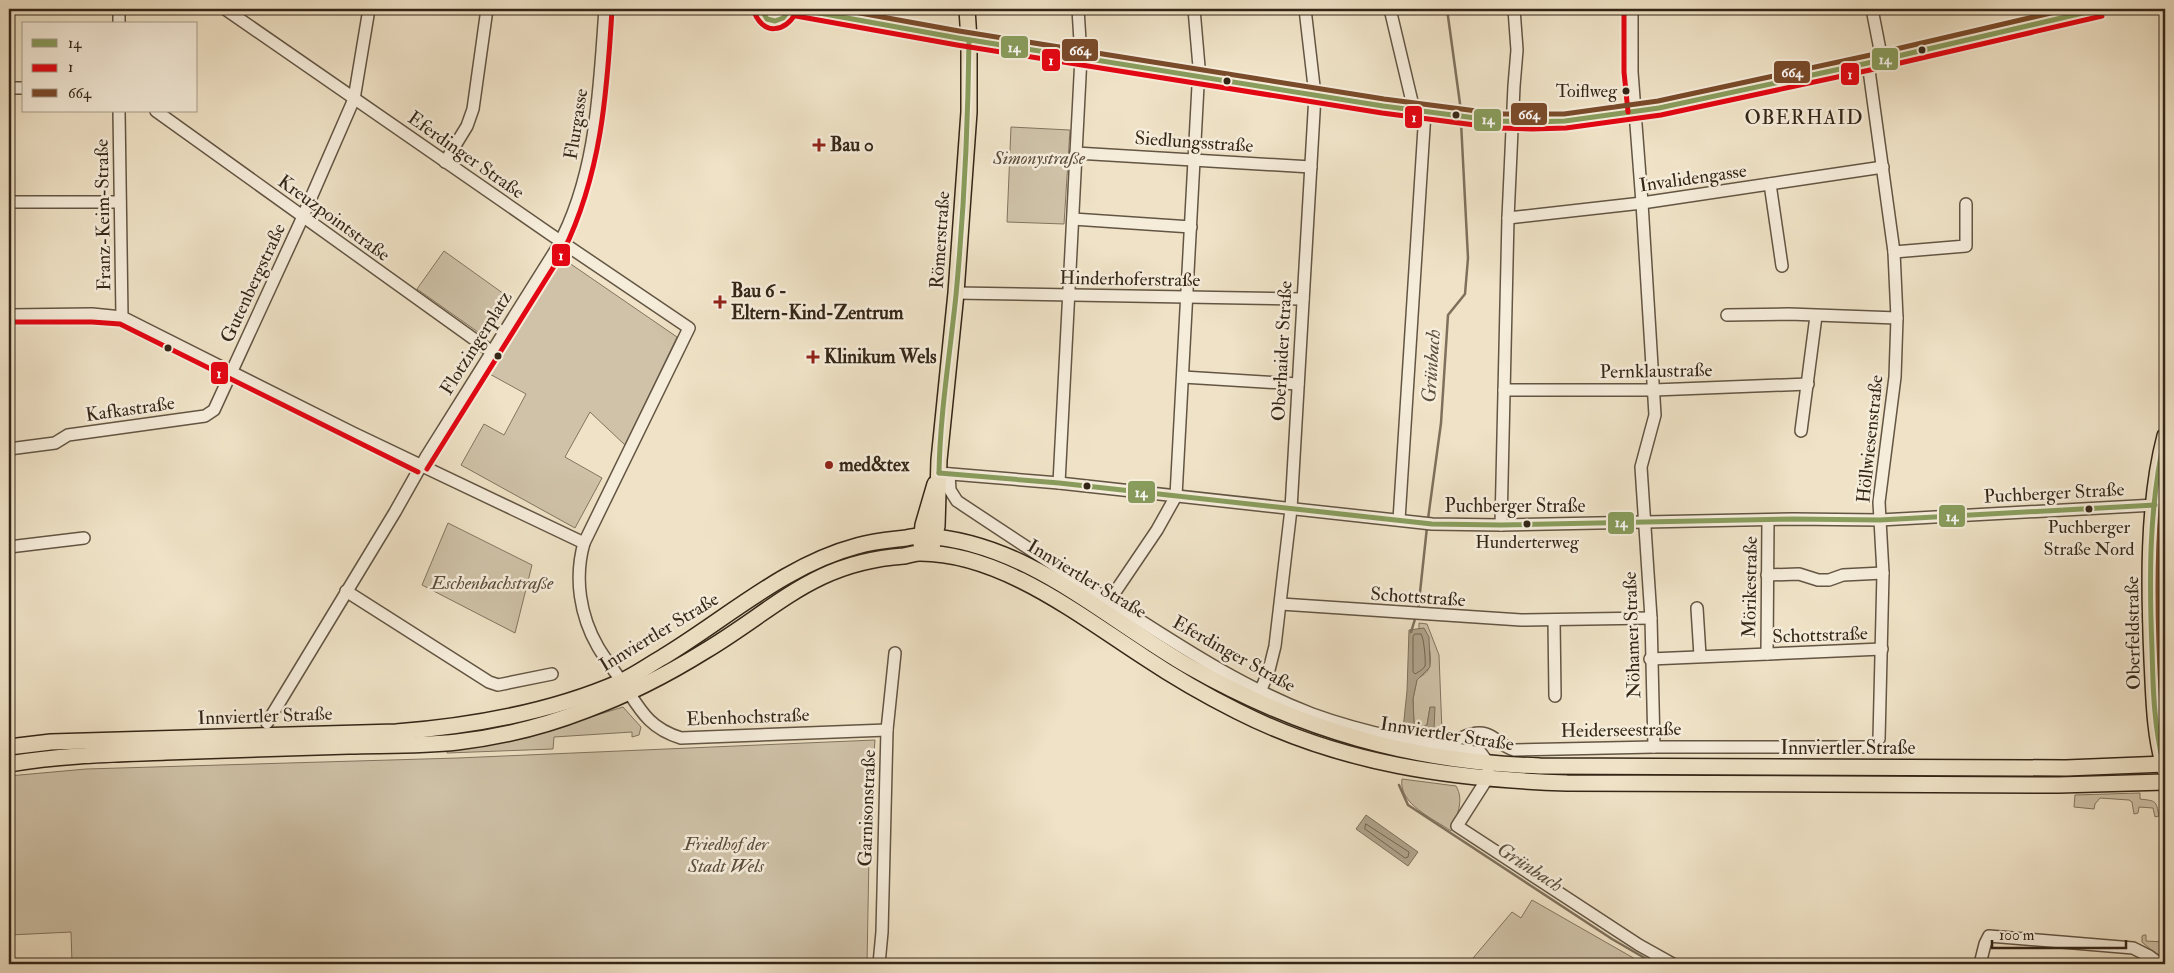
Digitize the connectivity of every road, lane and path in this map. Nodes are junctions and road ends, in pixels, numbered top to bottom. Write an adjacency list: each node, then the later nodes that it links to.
1 (119, 9): 18 (street)
2 (369, 9): 26 (street, Gutenbergstraße)
3 (487, 9): 34 (street)
4 (605, 9): 46 (street, Flurgasse)
5 (761, 9): 6 (main road)
6 (790, 9)
7 (797, 9): 19 (main road)
8 (967, 9): 19 (main road, Römerstraße)
9 (1078, 9): 20 (street)
10 (1194, 9): 22 (street)
11 (1305, 9): 25 (street, Oberhaider Straße)
12 (1390, 9): 27 (street)
13 (1514, 9): 31 (street)
14 (1632, 9): 30 (street)
15 (1872, 9): 21 (street, Höllwiesenstraße)
16 (2100, 9): 21 (main road)
17 (228, 10): 26 (street, Eferdinger Straße)
18 (119, 22)
19 (969, 40): 20 (main road); 49 (main road, Römerstraße)
20 (1081, 57): 22 (main road); 32 (street)
21 (1875, 61): 30 (main road); 36 (street, Höllwiesenstraße)
22 (1198, 76): 25 (main road); 33 (street)
23 (9, 88): 24 (street)
24 (22, 88)
25 (1315, 95): 27 (main road); 35 (street, Oberhaider Straße)
26 (354, 99): 34 (street, Eferdinger Straße); 42 (street, Gutenbergstraße)
27 (1419, 111): 31 (main road); 74 (street)
28 (119, 112): 39 (street, Franz-Keim-Straße)
29 (157, 112): 42 (street, Kreuzpointstraße)
30 (1635, 112): 31 (main road); 40 (street)
31 (1512, 122): 43 (street)
32 (1076, 153): 33 (street, Siedlungsstraße); 44 (street)
33 (1194, 159): 35 (street, Siedlungsstraße); 45 (street)
34 (445, 162): 46 (street, Eferdinger Straße)
35 (1311, 167): 52 (street, Oberhaider Straße)
36 (1883, 167): 37 (street, Invalidengasse); 47 (street, Höllwiesenstraße)
37 (1770, 184): 40 (street, Invalidengasse); 48 (street)
38 (9, 202): 39 (street)
39 (120, 202): 56 (street, Franz-Keim-Straße)
40 (1642, 203): 43 (street, Invalidengasse); 64 (street)
41 (1966, 204): 47 (street)
42 (302, 218): 58 (street, Kreuzpointstraße); 59 (street, Gutenbergstraße)
43 (1508, 218): 63 (street)
44 (1072, 220): 45 (street); 50 (street)
45 (1191, 227): 51 (street)
46 (561, 241): 58 (street, Flotzingerplatz); 81 (street, Eferdinger Straße)
47 (1894, 252): 57 (street, Höllwiesenstraße)
48 (1782, 266)
49 (956, 293): 50 (street, Hinderhoferstraße); 69 (main road, Römerstraße)
50 (1068, 294): 51 (street, Hinderhoferstraße); 70 (street)
51 (1186, 298): 52 (street, Hinderhoferstraße); 60 (street)
52 (1303, 299): 61 (street, Oberhaider Straße)
53 (9, 315): 56 (street)
54 (1727, 315): 55 (street)
55 (1816, 316): 57 (street); 62 (street)
56 (122, 317): 59 (street)
57 (1897, 318): 76 (street, Höllwiesenstraße)
58 (492, 352): 68 (street, Flotzingerplatz)
59 (232, 372): 67 (street, Kafkastraße); 68 (street)
60 (1183, 377): 61 (street); 71 (street)
61 (1298, 384): 73 (street, Oberhaider Straße)
62 (1808, 384): 64 (street, Pernklaustraße); 65 (street)
63 (1504, 390): 64 (street, Pernklaustraße); 78 (street)
64 (1654, 390): 77 (street)
65 (1801, 431)
66 (2165, 436): 72 (main road, Oberfeldstraße)
67 (9, 449)
68 (421, 465): 81 (street); 86 (street)
69 (944, 473): 70 (street, Puchberger Straße); 79 (main road, Römerstraße); 87 (street, Eferdinger Straße)
70 (1059, 483): 71 (street, Puchberger Straße)
71 (1176, 496): 73 (street, Puchberger Straße); 87 (street)
72 (2155, 505): 76 (street, Puchberger Straße); 108 (main road, Oberfeldstraße)
73 (1291, 509): 74 (street, Puchberger Straße); 88 (street, Oberhaider Straße)
74 (1399, 520): 78 (street, Puchberger Straße)
75 (1768, 520): 76 (street, Puchberger Straße); 77 (street, Puchberger Straße); 85 (street, Mörikestraße)
76 (1880, 520): 84 (street, Höllwiesenstraße)
77 (1644, 522): 78 (street, Puchberger Straße); 90 (street, Nöhamer Straße)
78 (1501, 525)
79 (929, 536): 83 (main road, Römerstraße); 98 (main road, Innviertler Straße); 109 (main road, Innviertler Straße)
80 (84, 538): 82 (street)
81 (584, 543): 98 (street, Ebenhochstraße)
82 (9, 547)
83 (924, 554): 98 (main road, Innviertler Straße); 109 (main road, Innviertler Straße)
84 (1883, 573): 85 (street); 92 (street, Höllwiesenstraße)
85 (1767, 575): 94 (street, Mörikestraße)
86 (346, 591): 97 (street); 101 (street)
87 (1110, 601): 99 (street, Eferdinger Straße)
88 (1281, 604): 91 (street, Schottstraße); 99 (street, Oberhaider Straße)
89 (1697, 608): 95 (street)
90 (1650, 618): 91 (street, Schottstraße); 96 (street, Nöhamer Straße)
91 (1554, 620): 100 (street)
92 (1882, 650): 94 (street, Schottstraße); 106 (street, Höllwiesenstraße)
93 (895, 653): 102 (street, Garnisonstraße)
94 (1767, 654): 95 (street, Schottstraße)
95 (1700, 656): 96 (street, Schottstraße)
96 (1650, 659): 105 (street, Nöhamer Straße)
97 (552, 674)
98 (625, 687): 102 (street, Ebenhochstraße); 104 (main road, Innviertler Straße); 107 (main road, Innviertler Straße)
99 (1260, 692): 103 (street, Eferdinger Straße)
100 (1555, 696)
101 (267, 723)
102 (887, 730): 111 (street, Garnisonstraße)
103 (1436, 746): 105 (street, Heiderseestraße); 109 (street)
104 (9, 747)
105 (1654, 747): 106 (street, Heiderseestraße)
106 (1872, 747)
107 (9, 764)
108 (2165, 766): 109 (main road, Innviertler Straße)
109 (1488, 772): 110 (main road, Innviertler Straße); 112 (street)
110 (2165, 782)
111 (879, 964)
112 (1673, 964)
113 (1980, 964): 114 (street)
114 (2160, 964)

